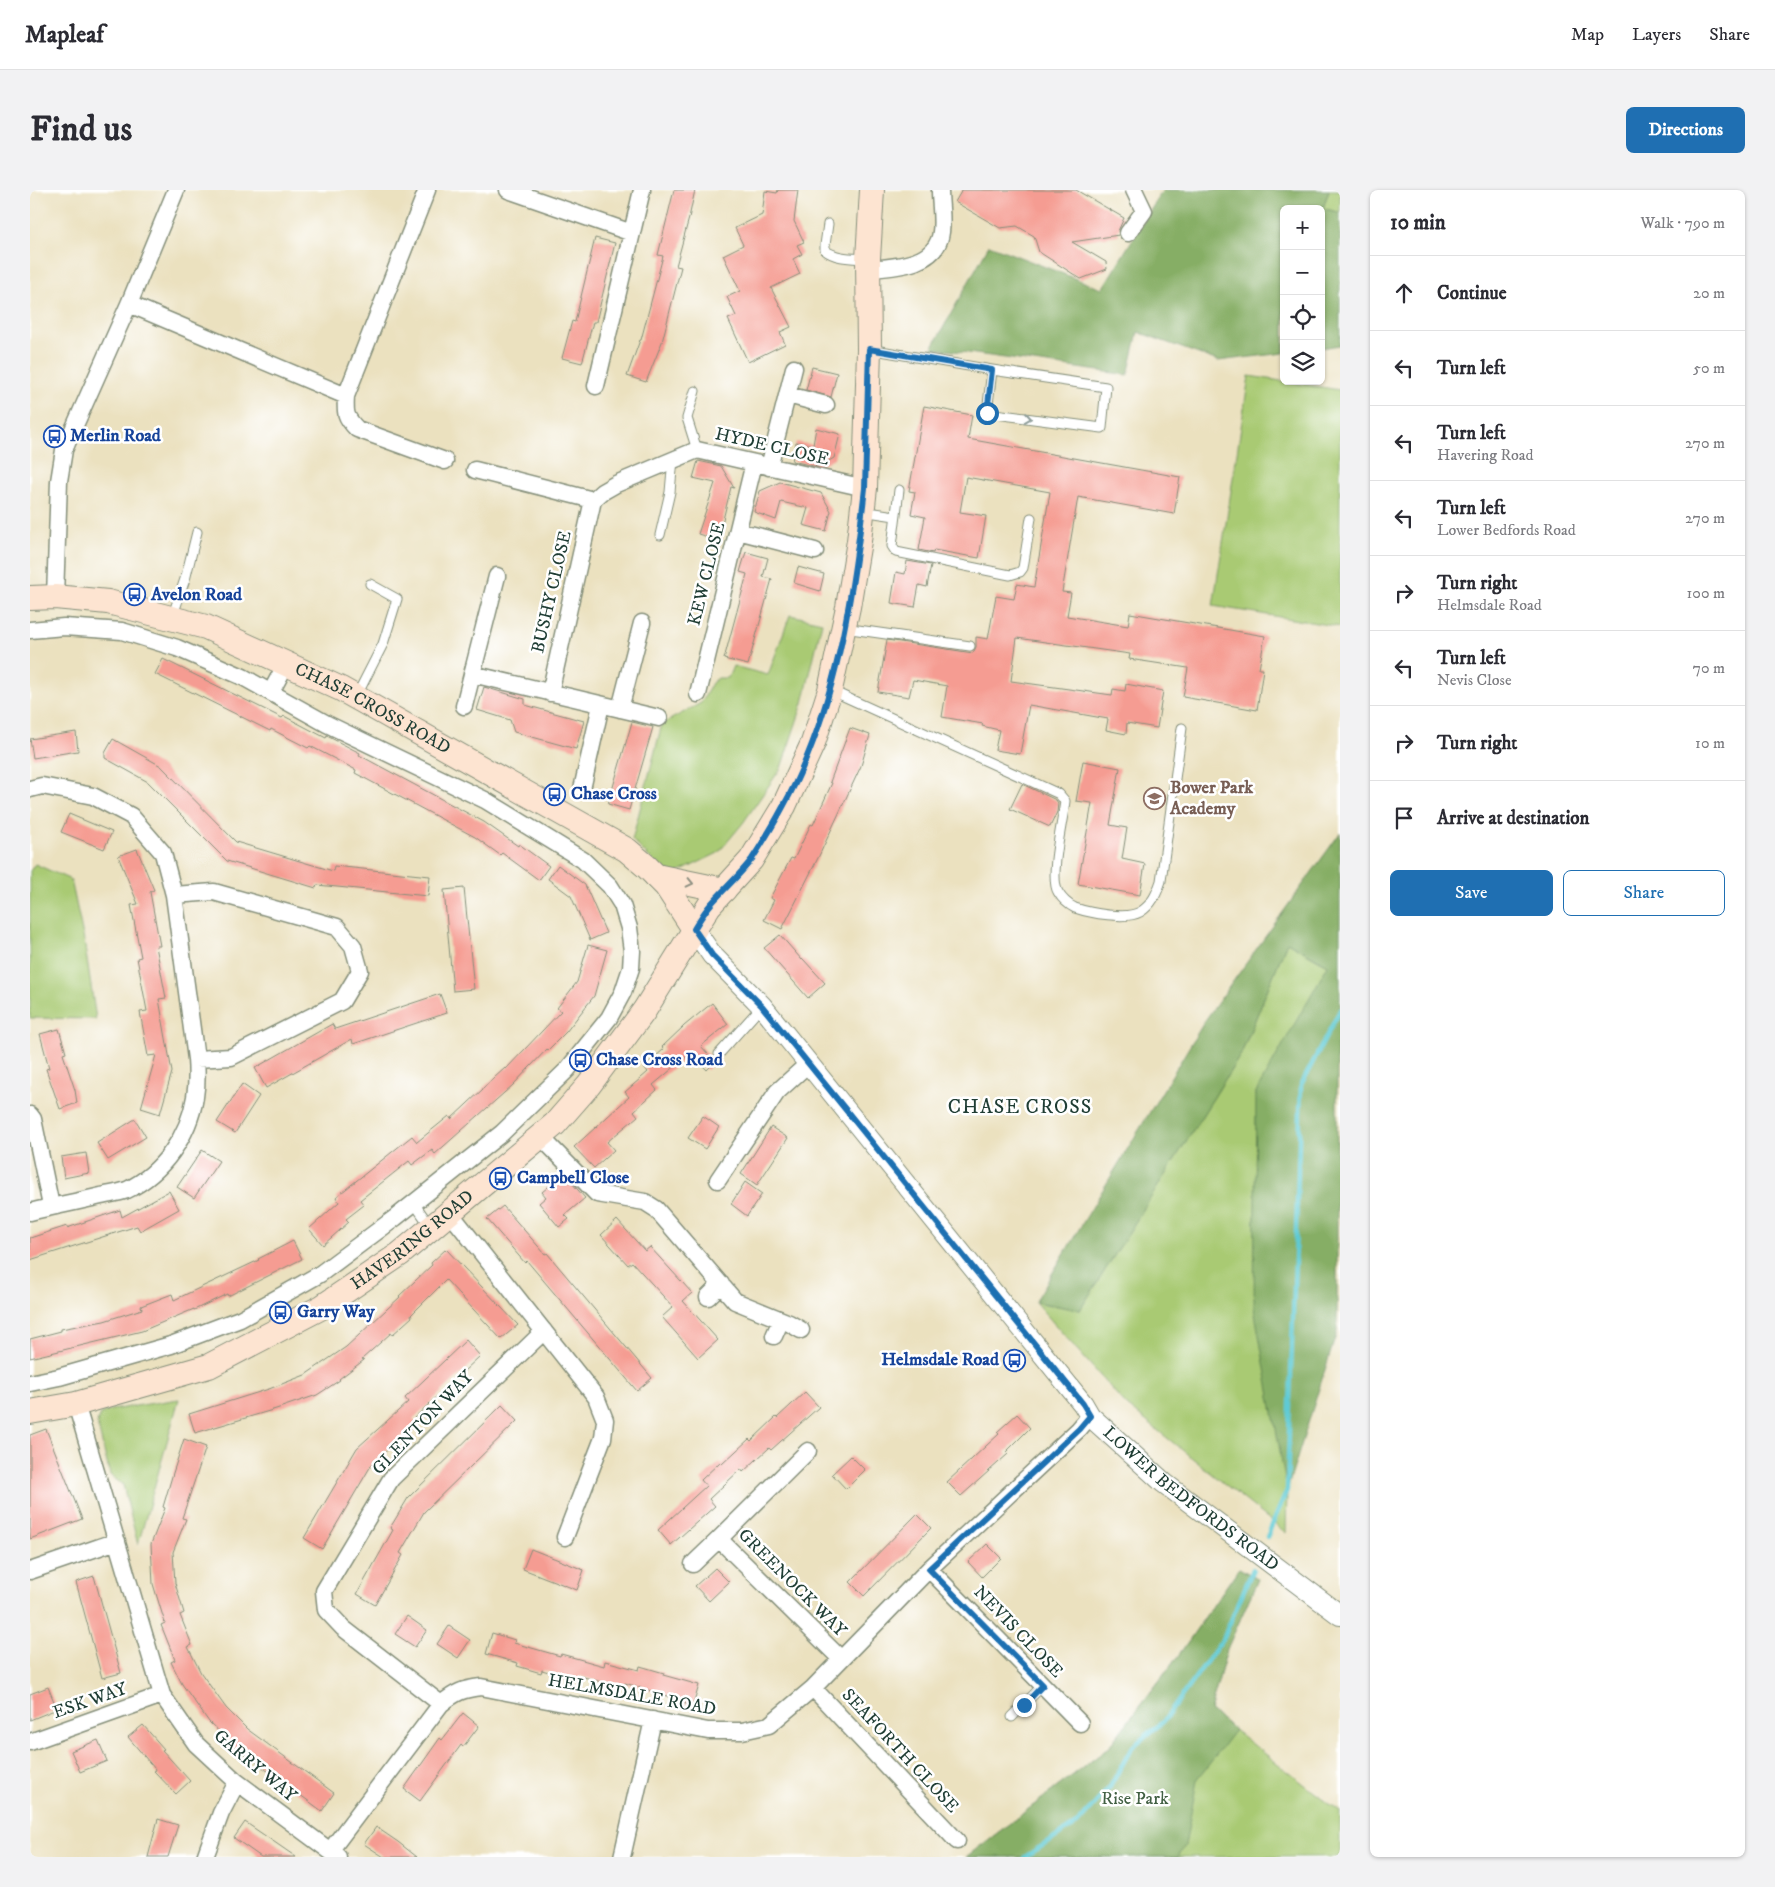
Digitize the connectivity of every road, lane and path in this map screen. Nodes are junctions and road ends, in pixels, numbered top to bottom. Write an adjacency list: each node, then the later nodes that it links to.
1 (176, 190): 12 (street)
2 (427, 190): 19 (street)
3 (508, 190): 9 (street)
4 (642, 190): 9 (street)
5 (872, 190): 11 (main road, HAVERING ROAD)
6 (940, 190): 11 (street)
7 (1134, 190): 10 (street)
8 (828, 224): 11 (lane)
9 (632, 233): 16 (street)
10 (1128, 233)
11 (868, 264): 13 (main road, HAVERING ROAD)
12 (129, 304): 19 (street); 37 (street)
13 (869, 349): 15 (lane); 28 (main road, HAVERING ROAD)
14 (794, 368): 18 (street, KEW CLOSE)
15 (992, 370): 15 (lane, one-way to 15)
16 (596, 386)
17 (695, 391): 21 (lane)
18 (788, 395): 20 (street); 24 (street, KEW CLOSE)
19 (346, 396): 23 (street)
20 (826, 405)
21 (697, 450): 22 (street, HYDE CLOSE); 24 (street, HYDE CLOSE)
22 (673, 459): 27 (street, HYDE CLOSE); 33 (lane)
23 (445, 462)
24 (762, 465): 28 (street, HYDE CLOSE); 31 (street, KEW CLOSE)
25 (475, 470): 27 (street)
26 (899, 490): 29 (lane)
27 (593, 500): 48 (street, BUSHY CLOSE)
28 (863, 500): 29 (lane); 41 (main road, HAVERING ROAD)
29 (895, 516): 30 (lane)
30 (1031, 518)
31 (738, 531): 34 (street); 49 (street, KEW CLOSE)
32 (197, 532): 39 (lane)
33 (660, 535)
34 (815, 551)
35 (497, 576): 45 (street)
36 (370, 584): 50 (lane)
37 (54, 597): 38 (main road, CHASE CROSS ROAD); 39 (main road, CHASE CROSS ROAD)
38 (30, 598)
39 (172, 618): 44 (main road, CHASE CROSS ROAD)
40 (642, 623): 53 (street)
41 (844, 628): 43 (lane); 46 (main road, HAVERING ROAD)
42 (30, 630): 47 (street)
43 (970, 646)
44 (286, 664): 47 (street); 50 (main road, CHASE CROSS ROAD)
45 (472, 674): 48 (street); 52 (street)
46 (830, 690): 55 (lane); 59 (main road, HAVERING ROAD)
47 (271, 692): 69 (street)
48 (550, 693): 51 (street)
49 (698, 694)
50 (355, 697): 58 (main road, CHASE CROSS ROAD)
51 (601, 705): 53 (street); 57 (street)
52 (464, 706)
53 (620, 709): 54 (street)
54 (659, 718)
55 (1182, 728)
56 (30, 788): 60 (street)
57 (582, 789)
58 (656, 876): 59 (main road, one-way to 59); 61 (main road, CHASE CROSS ROAD)
59 (724, 890): 61 (main road, HAVERING ROAD)
60 (174, 895): 64 (street); 64 (street)
61 (694, 929): 62 (street, LOWER BEDFORDS ROAD); 67 (main road, HAVERING ROAD)
62 (762, 1006): 63 (lane); 65 (street, LOWER BEDFORDS ROAD)
63 (719, 1054)
64 (196, 1059): 70 (street)
65 (809, 1063): 68 (street); 83 (street, LOWER BEDFORDS ROAD)
66 (30, 1115): 70 (street)
67 (541, 1136): 72 (main road, HAVERING ROAD); 74 (street)
68 (718, 1180)
69 (414, 1203): 73 (lane); 80 (street)
70 (51, 1206): 71 (street)
71 (30, 1212)
72 (450, 1213): 73 (main road, HAVERING ROAD); 78 (street)
73 (432, 1228): 81 (main road, HAVERING ROAD)
74 (721, 1284): 75 (street); 76 (street)
75 (708, 1297)
76 (782, 1320): 77 (street); 79 (street)
77 (800, 1330)
78 (544, 1331): 85 (street); 96 (street, GLENTON WAY)
79 (774, 1336)
80 (30, 1383)
81 (76, 1404): 82 (main road, HAVERING ROAD); 87 (street, GARRY WAY)
82 (30, 1412)
83 (1090, 1416): 89 (street, HELMSDALE ROAD); 91 (street, LOWER BEDFORDS ROAD)
84 (808, 1451): 86 (street, GREENOCK WAY)
85 (565, 1537)
86 (719, 1539): 88 (street); 92 (street, GREENOCK WAY)
87 (116, 1540): 90 (street); 95 (street, GARRY WAY)
88 (692, 1564)
89 (929, 1569): 92 (street, HELMSDALE ROAD); 93 (street, NEVIS CLOSE)
90 (30, 1571)
91 (1340, 1615)
92 (841, 1659): 94 (street, HELMSDALE ROAD)
93 (1043, 1685): 97 (lane); 99 (street, NEVIS CLOSE)
94 (813, 1688): 98 (street, HELMSDALE ROAD); 102 (street, SEAFORTH CLOSE)
95 (162, 1695): 100 (street, ESK WAY); 101 (street, GARRY WAY)
96 (441, 1704): 98 (street, HELMSDALE ROAD); 103 (street, HELMSDALE ROAD)
97 (1012, 1717)
98 (652, 1720): 105 (street)
99 (1080, 1723)
100 (30, 1742)
101 (237, 1782): 103 (street, GARRY WAY); 104 (street)
102 (957, 1841)
103 (334, 1854)
104 (204, 1857)
105 (622, 1857)

